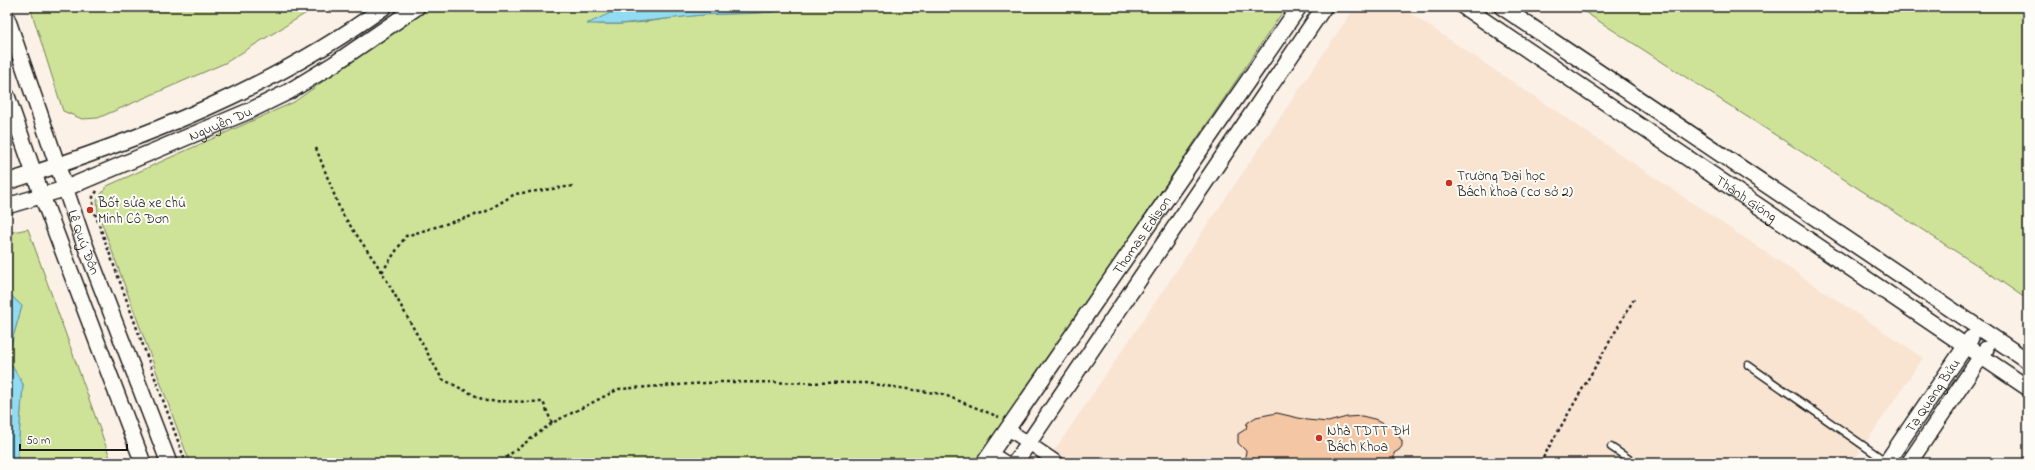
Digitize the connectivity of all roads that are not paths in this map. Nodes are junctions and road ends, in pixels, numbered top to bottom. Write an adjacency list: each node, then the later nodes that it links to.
1 (384, 7): 11 (street, Nguyễn Du)
2 (417, 7): 14 (street, Nguyễn Du)
3 (1299, 7): 24 (street, Thomas Edison)
4 (1324, 7): 25 (street, Thomas Edison)
5 (1464, 7): 10 (street, Thánh Gióng)
6 (1502, 7): 9 (street, Thánh Gióng)
7 (7, 18): 11 (street, Lê Quý Đôn)
8 (7, 96): 12 (street, Lê Quý Đôn)
9 (1680, 127): 10 (street); 17 (street, Thánh Gióng)
10 (1668, 145): 19 (street, Thánh Gióng)
11 (56, 165): 12 (street, Nguyễn Du); 14 (street, Lê Quý Đôn)
12 (34, 173): 13 (street, Nguyễn Du); 15 (street, Lê Quý Đôn)
13 (7, 182)
14 (64, 189): 15 (street, Nguyễn Du); 30 (street, Lê Quý Đôn)
15 (42, 196): 16 (street, Nguyễn Du); 29 (street, Lê Quý Đôn)
16 (7, 206)
17 (1978, 328): 18 (street, Thánh Gióng); 19 (street, Tạ Quang Bửu)
18 (1993, 338): 20 (street, Tạ Quang Bửu); 21 (street, Thánh Gióng)
19 (1965, 346): 20 (street, Thánh Gióng); 28 (street, Tạ Quang Bửu)
20 (1981, 356): 23 (street, Thánh Gióng); 35 (street, Tạ Quang Bửu)
21 (2028, 361)
22 (1748, 365): 28 (lane)
23 (2028, 388)
24 (1010, 425): 25 (street); 27 (street, Thomas Edison)
25 (1029, 443): 32 (street, Thomas Edison); 33 (street)
26 (1612, 447): 34 (lane)
27 (988, 458): 31 (street)
28 (1887, 462)
29 (144, 463)
30 (169, 463)
31 (1007, 463)
32 (1016, 463)
33 (1058, 463)
34 (1635, 463)
35 (1909, 463)

